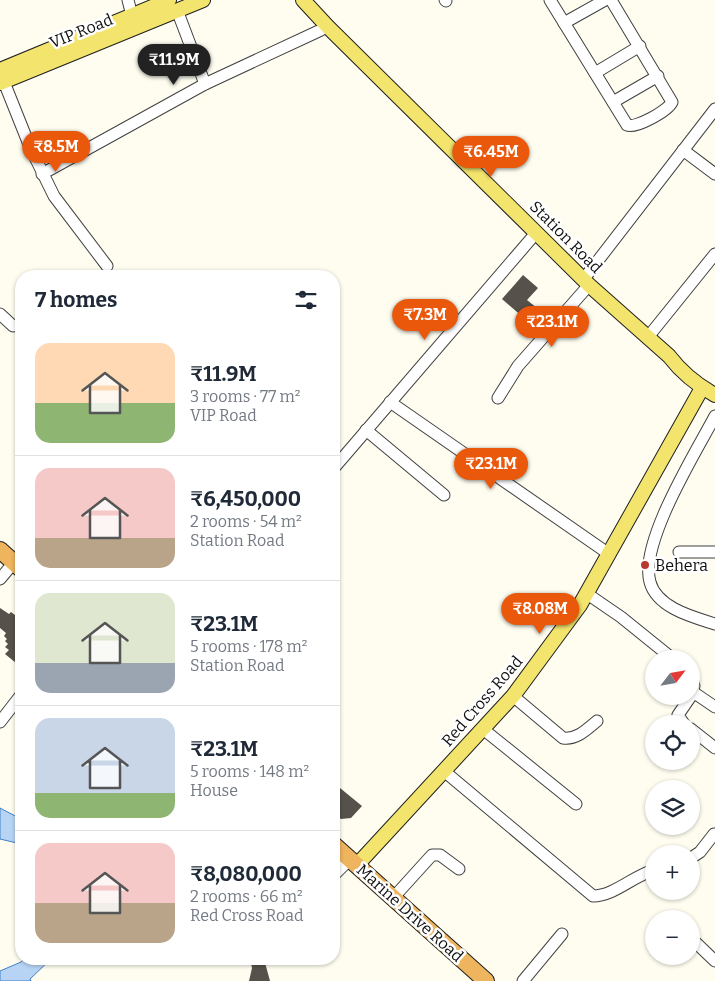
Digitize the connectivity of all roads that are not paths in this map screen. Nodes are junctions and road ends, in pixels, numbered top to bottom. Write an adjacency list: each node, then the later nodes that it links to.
1 (128, 0): 9 (street)
2 (203, 0): 8 (main road, VIP Road)
3 (293, 0): 11 (main road)
4 (303, 0): 22 (main road, Station Road)
5 (550, 0): 10 (street)
6 (605, 0): 10 (street)
7 (611, 0): 12 (street)
8 (173, 5): 9 (main road, VIP Road); 15 (main road, VIP Road); 16 (street)
9 (132, 16): 15 (main road, VIP Road)
10 (564, 23): 13 (street)
11 (322, 30): 16 (street); 22 (main road)
12 (640, 46): 13 (street); 14 (street)
13 (595, 73): 17 (street)
14 (658, 76): 17 (street); 17 (street)
15 (1, 78): 20 (street)
16 (205, 84): 20 (street)
17 (613, 102)
18 (715, 109): 19 (street)
19 (683, 150): 21 (street); 25 (street)
20 (42, 174): 24 (street)
21 (715, 174)
22 (534, 236): 25 (main road, Station Road); 33 (street)
23 (715, 254): 28 (street)
24 (107, 266)
25 (586, 285): 28 (main road, Station Road); 29 (main road); 32 (street)
26 (0, 314): 27 (street)
27 (13, 326)
28 (648, 337): 29 (main road, Station Road)
29 (680, 370): 30 (main road, Station Road)
30 (702, 388): 31 (main road, Station Road); 41 (main road, Red Cross Road)
31 (715, 395)
32 (498, 398)
33 (390, 402): 35 (street); 41 (street)
34 (715, 416): 46 (street)
35 (366, 430): 36 (street); 37 (street)
36 (340, 461)
37 (444, 495)
38 (0, 550): 42 (highway)
39 (679, 552): 40 (street)
40 (715, 552)
41 (609, 554): 45 (main road, Red Cross Road)
42 (15, 559)
43 (15, 566): 44 (street)
44 (0, 579)
45 (586, 593): 47 (street); 48 (main road, Red Cross Road)
46 (715, 624)
47 (662, 650)
48 (514, 696): 52 (street); 54 (main road, Red Cross Road)
49 (700, 699): 51 (street)
50 (15, 703): 53 (street)
51 (715, 707)
52 (597, 720)
53 (0, 722)
54 (483, 729): 57 (main road, Red Cross Road); 58 (street)
55 (700, 736): 56 (street)
56 (715, 748)
57 (444, 771): 62 (main road, Red Cross Road); 65 (street)
58 (576, 804)
59 (714, 834): 61 (street)
60 (340, 850): 62 (highway, Marine Drive Road)
61 (700, 852)
62 (353, 862): 64 (street); 66 (highway, Marine Drive Road)
63 (459, 869): 66 (street)
64 (340, 870)
65 (645, 873)
66 (393, 898): 70 (highway, Marine Drive Road)
67 (562, 934): 71 (street)
68 (700, 947): 69 (street)
69 (715, 961)
70 (486, 981)
71 (523, 981)

